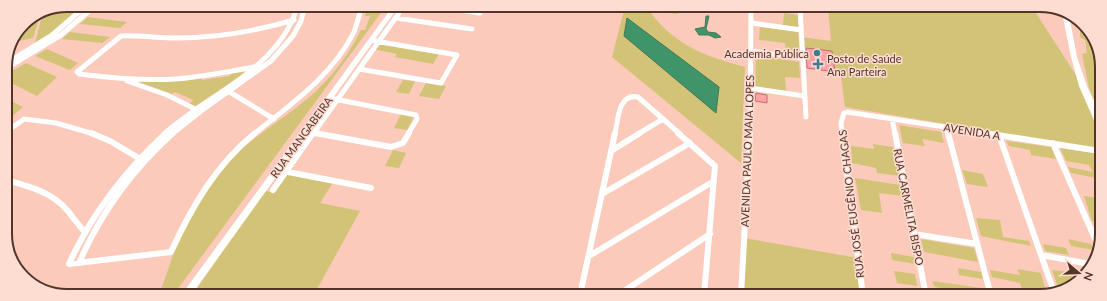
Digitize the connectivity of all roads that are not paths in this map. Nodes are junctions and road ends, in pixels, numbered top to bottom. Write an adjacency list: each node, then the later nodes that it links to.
1 (80, 12): 23 (street)
2 (88, 12): 24 (street)
3 (296, 12): 14 (street)
4 (303, 12): 19 (street)
5 (361, 12): 38 (street)
6 (392, 12): 20 (street, RUA MANGABEIRA)
7 (400, 12): 12 (street)
8 (473, 12): 11 (street)
9 (752, 12): 15 (street, AVENIDA PAULO MAIA LOPES)
10 (800, 12): 17 (street)
11 (480, 13)
12 (396, 18): 16 (street); 20 (street)
13 (1066, 19): 36 (street)
14 (294, 20): 18 (street); 27 (street)
15 (752, 23): 17 (street); 21 (street, AVENIDA PAULO MAIA LOPES)
16 (472, 29)
17 (801, 30): 22 (street)
18 (280, 41): 19 (street); 25 (street)
19 (288, 41): 30 (street)
20 (375, 41): 26 (street); 26 (street); 32 (street, RUA MANGABEIRA)
21 (751, 51): 22 (street); 28 (street, AVENIDA PAULO MAIA LOPES)
22 (802, 58): 31 (street)
23 (12, 63)
24 (12, 63)
25 (255, 67): 27 (street); 29 (street)
26 (359, 69): 33 (street)
27 (122, 80): 34 (street)
28 (750, 88): 31 (street); 71 (street, AVENIDA PAULO MAIA LOPES)
29 (224, 89): 30 (street); 34 (street)
30 (230, 92): 38 (street); 49 (street)
31 (804, 96): 37 (street)
32 (329, 98): 33 (street); 50 (street, RUA MANGABEIRA)
33 (338, 99): 43 (street); 43 (street)
34 (195, 109): 49 (street)
35 (844, 113): 40 (street, AVENIDA A); 72 (street, RUA JOSÉ EUGÊNIO CHAGAS)
36 (1095, 114)
37 (806, 117)
38 (274, 119): 64 (street)
39 (663, 119): 46 (street); 47 (street); 47 (street)
40 (892, 119): 42 (street, AVENIDA A); 59 (street, RUA CARMELITA BISPO)
41 (12, 127): 49 (street)
42 (946, 127): 44 (street, AVENIDA A); 61 (street)
43 (314, 133): 51 (street)
44 (999, 135): 45 (street, AVENIDA A); 63 (street)
45 (1053, 143): 48 (street, AVENIDA A); 60 (street)
46 (690, 144): 52 (street); 56 (street)
47 (611, 150): 56 (street)
48 (1095, 150)
49 (142, 160): 57 (street); 64 (street)
50 (278, 170): 51 (street); 67 (street, RUA MANGABEIRA)
51 (286, 171): 54 (street); 55 (street)
52 (714, 181): 58 (street); 62 (street)
53 (12, 182): 57 (street)
54 (371, 188)
55 (273, 190)
56 (602, 194): 62 (street)
57 (85, 232): 64 (street)
58 (710, 234): 69 (street); 70 (street)
59 (914, 234): 61 (street); 73 (street, RUA CARMELITA BISPO)
60 (1095, 238)
61 (977, 244): 74 (street)
62 (588, 256): 68 (street)
63 (1042, 256): 65 (street); 66 (street)
64 (79, 263)
65 (1086, 263)
66 (1052, 287)
67 (191, 289)
68 (581, 289)
69 (627, 289)
70 (705, 289)
71 (741, 289)
72 (861, 289)
73 (925, 289)
74 (989, 289)

